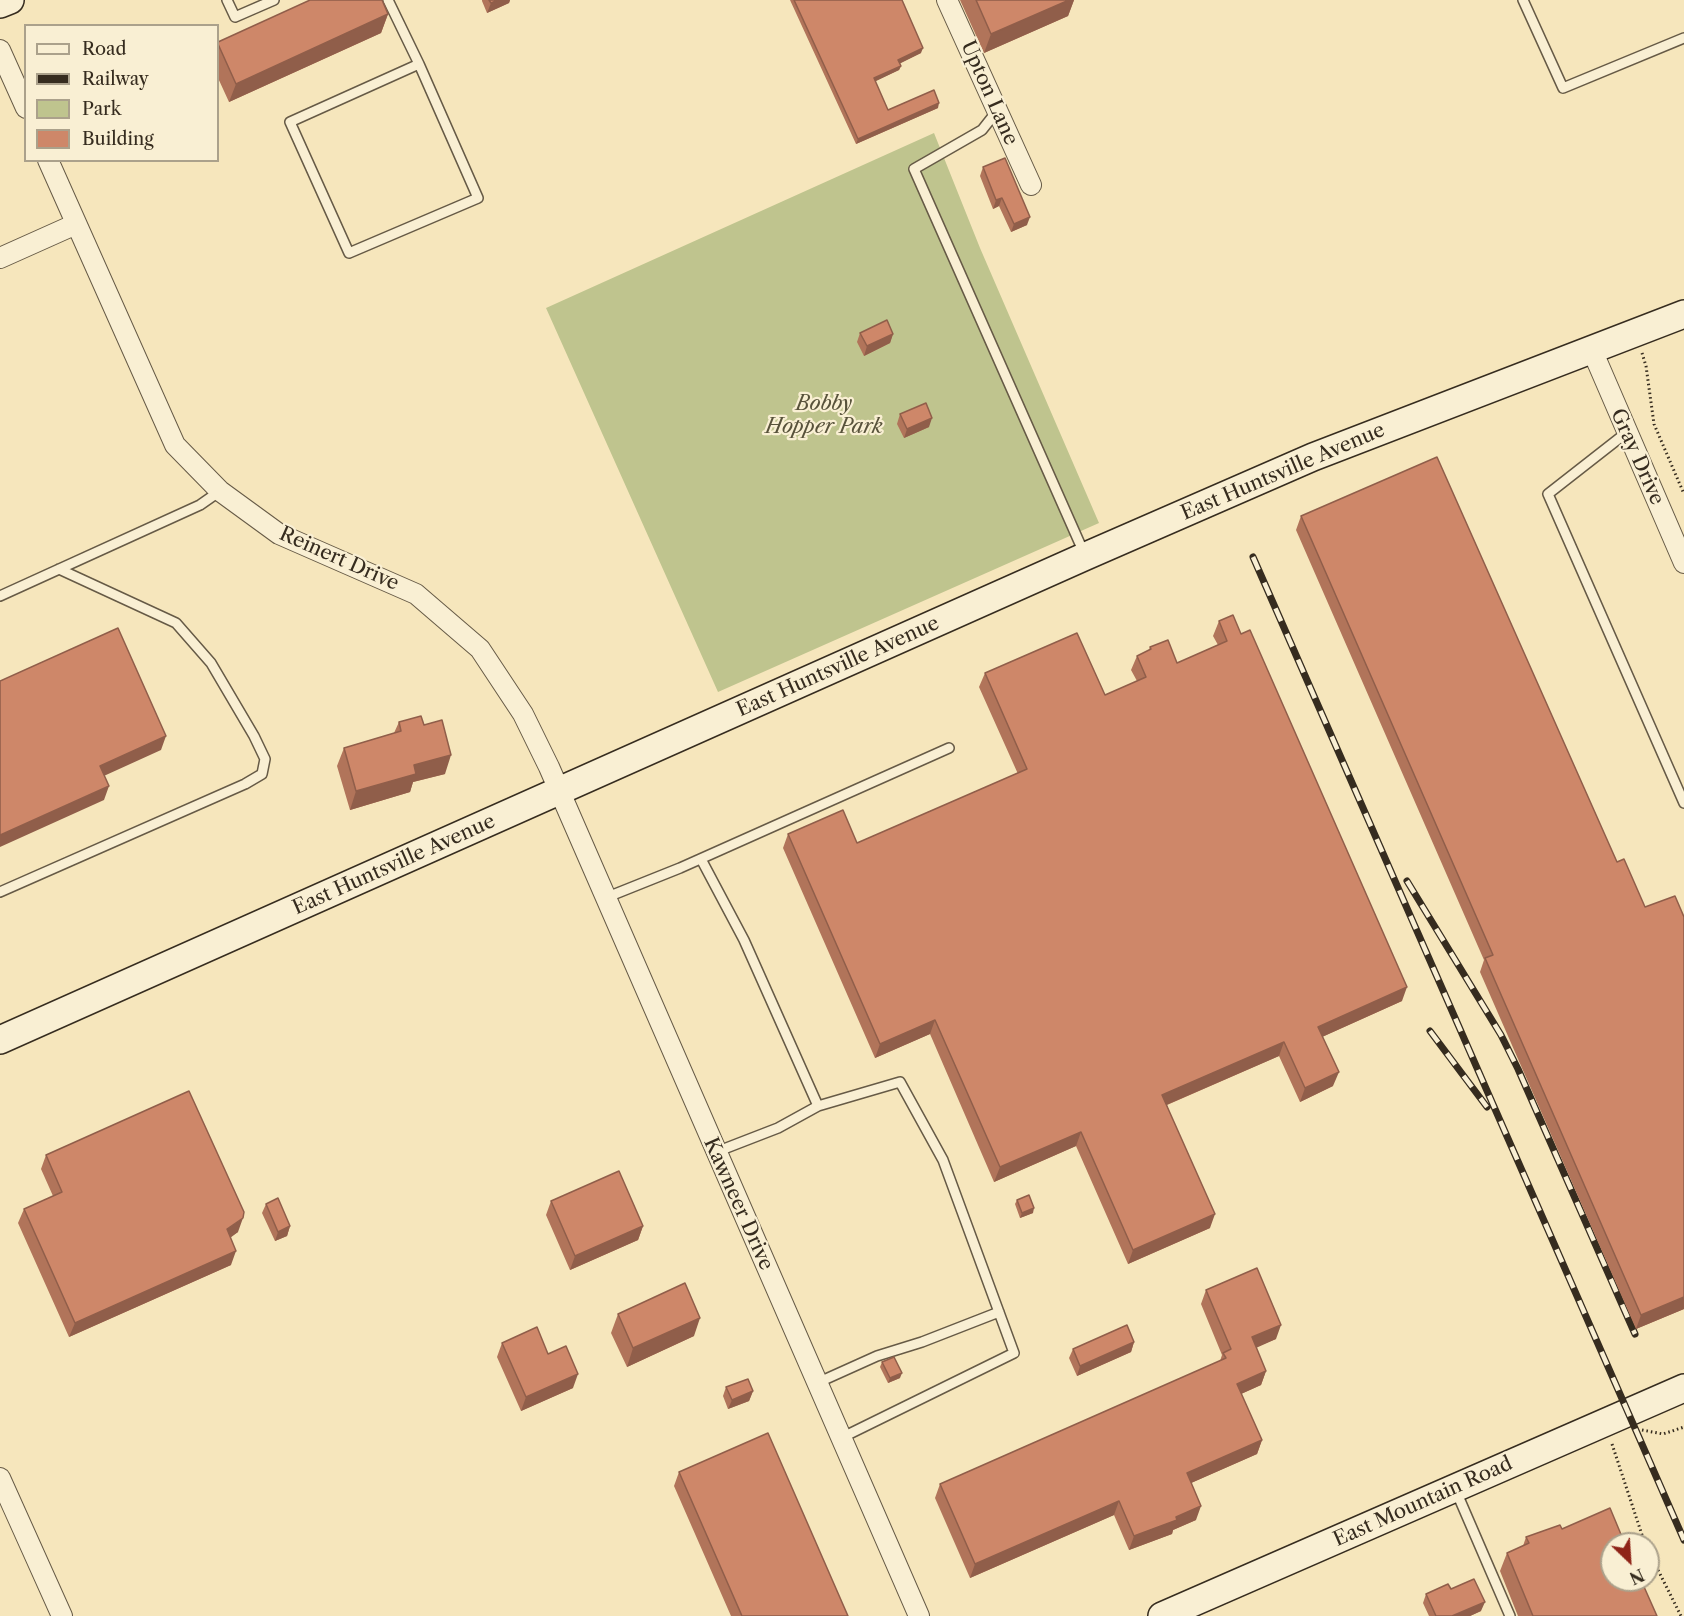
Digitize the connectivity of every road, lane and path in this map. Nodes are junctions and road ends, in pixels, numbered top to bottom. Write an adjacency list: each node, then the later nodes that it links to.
1 (10, 0): 7 (main road)
2 (227, 0): 3 (lane)
3 (274, 0)
4 (388, 0): 10 (lane)
5 (947, 0): 12 (street, Upton Lane)
6 (1523, 0): 8 (lane)
7 (0, 4)
8 (1684, 38)
9 (0, 50): 11 (street)
10 (419, 64): 10 (lane)
11 (24, 104)
12 (997, 111): 14 (street, Upton Lane); 23 (lane)
13 (49, 162): 15 (street, Reinert Drive)
14 (1031, 185)
15 (76, 224): 16 (street); 21 (street, Reinert Drive)
16 (0, 258)
17 (1684, 314): 18 (main road, East Huntsville Avenue)
18 (1634, 333): 19 (main road, East Huntsville Avenue); 22 (path)
19 (1592, 350): 20 (street, Gray Drive); 23 (main road, East Huntsville Avenue)
20 (1626, 433): 24 (street, Gray Drive); 29 (lane)
21 (220, 491): 25 (lane); 28 (street, Reinert Drive)
22 (1684, 494)
23 (1086, 556): 28 (main road, East Huntsville Avenue)
24 (1684, 563)
25 (59, 569): 26 (lane); 31 (lane)
26 (0, 596)
27 (949, 748): 30 (lane)
28 (558, 792): 32 (street, Kawneer Drive); 33 (main road, East Huntsville Avenue)
29 (1684, 803)
30 (701, 859): 32 (lane); 34 (lane)
31 (0, 892)
32 (605, 898): 35 (street, Kawneer Drive)
33 (0, 1040)
34 (818, 1106): 35 (lane); 36 (lane)
35 (716, 1152): 37 (street, Kawneer Drive)
36 (999, 1312): 37 (lane); 41 (lane)
37 (817, 1383): 41 (street, Kawneer Drive)
38 (1684, 1388): 44 (main road, East Mountain Road)
39 (1684, 1427): 40 (path)
40 (1635, 1431)
41 (841, 1437): 48 (street, Kawneer Drive)
42 (1613, 1442): 45 (path)
43 (0, 1478): 47 (street)
44 (1455, 1488): 49 (main road, East Mountain Road); 50 (lane)
45 (1641, 1532)
46 (1660, 1574): 51 (path)
47 (62, 1616)
48 (919, 1616)
49 (1162, 1616)
50 (1510, 1616)
51 (1681, 1616)

